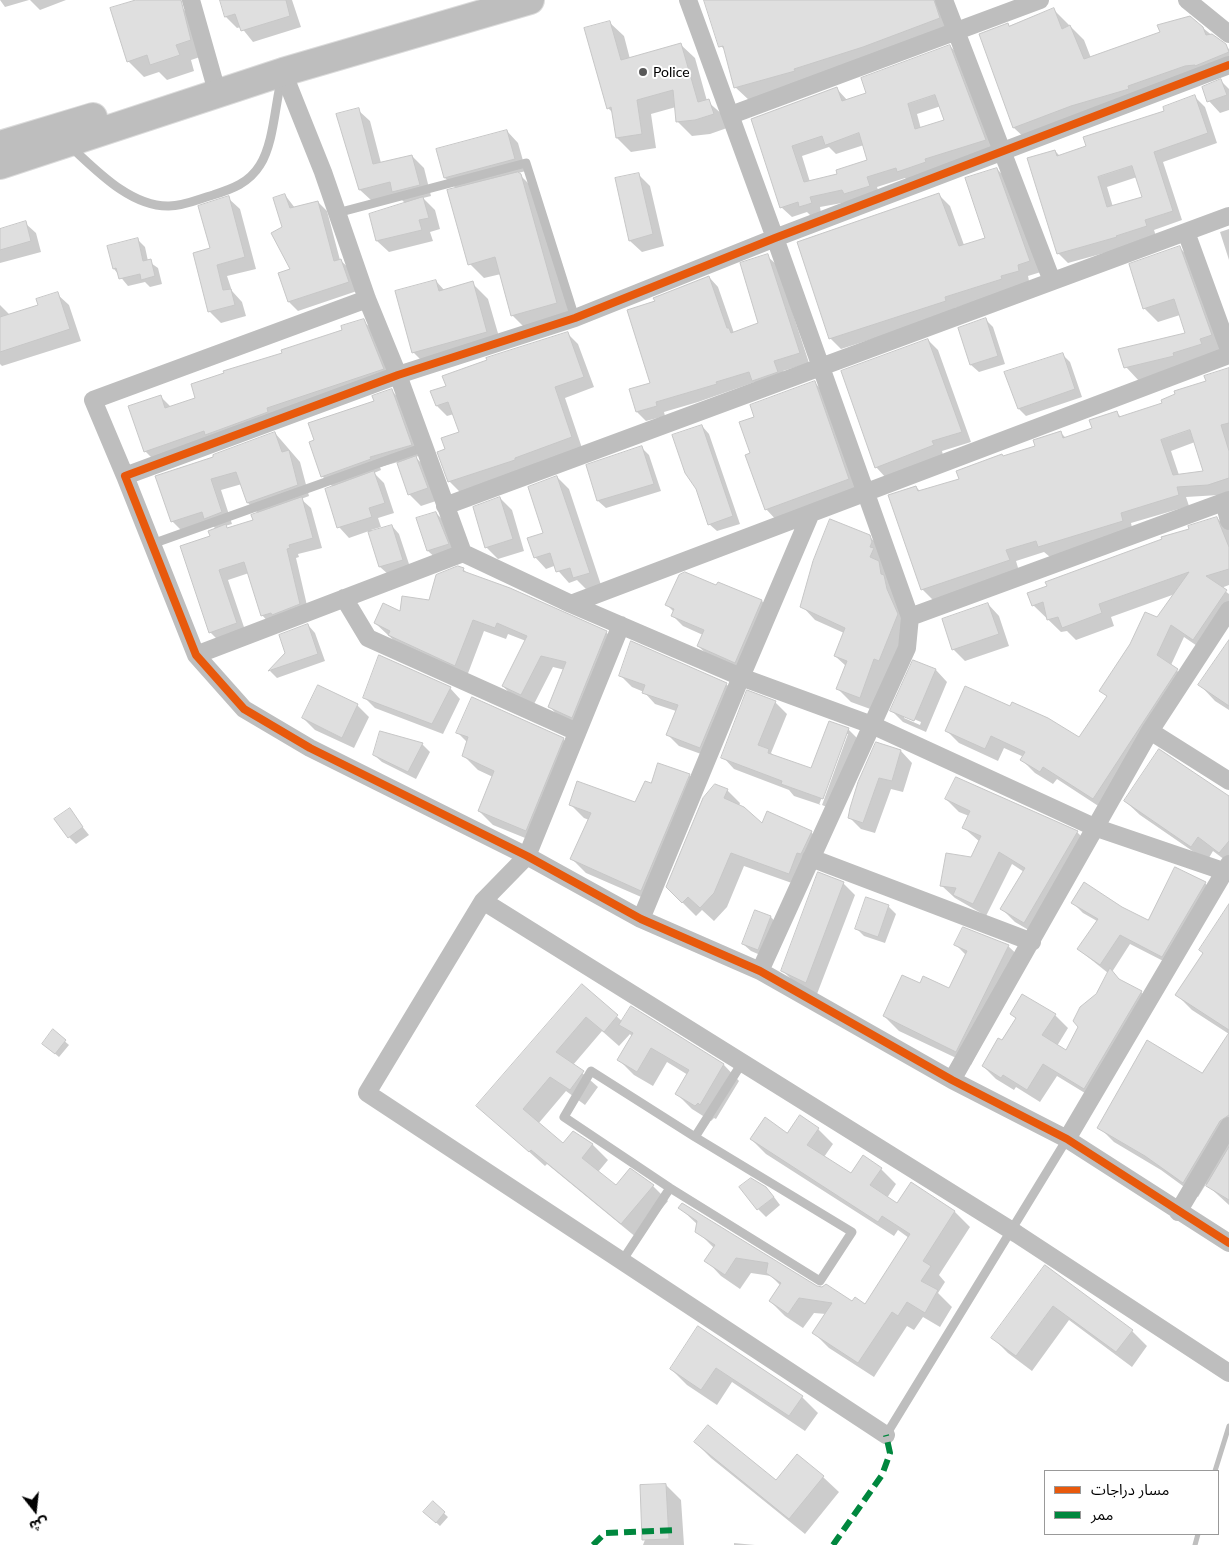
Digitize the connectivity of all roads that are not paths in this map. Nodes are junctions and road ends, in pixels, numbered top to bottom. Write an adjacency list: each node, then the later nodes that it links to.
1 (191, 0): 12 (street)
2 (471, 0): 11 (main road)
3 (530, 0): 11 (main road)
4 (688, 0): 13 (street)
5 (944, 0): 8 (street)
6 (1040, 0): 8 (street)
7 (1187, 0): 9 (street)
8 (957, 32): 13 (street); 16 (street)
9 (1229, 34)
10 (1229, 65): 16 (street)
11 (281, 66): 12 (main road); 14 (lane); 18 (street)
12 (218, 88): 14 (main road)
13 (731, 114): 21 (street)
14 (60, 137): 15 (main road); 17 (main road)
15 (0, 145)
16 (1001, 154): 21 (street); 22 (street)
17 (0, 165)
18 (337, 213): 23 (street); 24 (lane)
19 (1229, 216): 20 (street)
20 (1186, 232): 22 (street); 25 (street)
21 (776, 238): 24 (street); 27 (street)
22 (1052, 281): 27 (street)
23 (367, 299): 28 (street); 30 (street)
24 (575, 318): 28 (street)
25 (1229, 350)
26 (1229, 355): 31 (street)
27 (821, 366): 31 (street); 33 (street)
28 (398, 375): 29 (street); 30 (street)
29 (424, 447): 33 (street); 36 (lane)
30 (125, 476): 36 (street)
31 (865, 492): 34 (street); 41 (street)
32 (1226, 501): 35 (street); 41 (street)
33 (445, 506): 37 (street)
34 (812, 513): 39 (street); 44 (street)
35 (1229, 521)
36 (152, 544): 43 (street)
37 (463, 553): 38 (street); 39 (street)
38 (344, 598): 43 (street); 47 (street)
39 (571, 604): 42 (street)
40 (1229, 610): 46 (street)
41 (910, 618): 45 (street)
42 (621, 626): 44 (street); 47 (street)
43 (196, 655): 50 (street)
44 (741, 677): 45 (street); 54 (street)
45 (872, 725): 49 (street); 51 (street)
46 (1150, 731): 48 (street); 49 (street)
47 (577, 732): 50 (street)
48 (1229, 781)
49 (1094, 827): 52 (street); 55 (street)
50 (527, 856): 53 (street); 54 (street)
51 (811, 858): 55 (street); 56 (street)
52 (1228, 869): 61 (street)
53 (484, 901): 57 (street); 66 (street)
54 (641, 919): 56 (street)
55 (1032, 942): 58 (street)
56 (760, 972): 58 (street)
57 (742, 1062): 60 (lane); 64 (street)
58 (952, 1080): 61 (street)
59 (1229, 1126): 63 (street)
60 (694, 1137): 62 (lane); 62 (lane)
61 (1067, 1139): 63 (street); 64 (lane)
62 (670, 1188): 66 (lane)
63 (1178, 1212): 65 (street)
64 (1011, 1230): 67 (street); 68 (lane)
65 (1229, 1243)
66 (622, 1261): 68 (street)
67 (1229, 1373)
68 (886, 1435)

